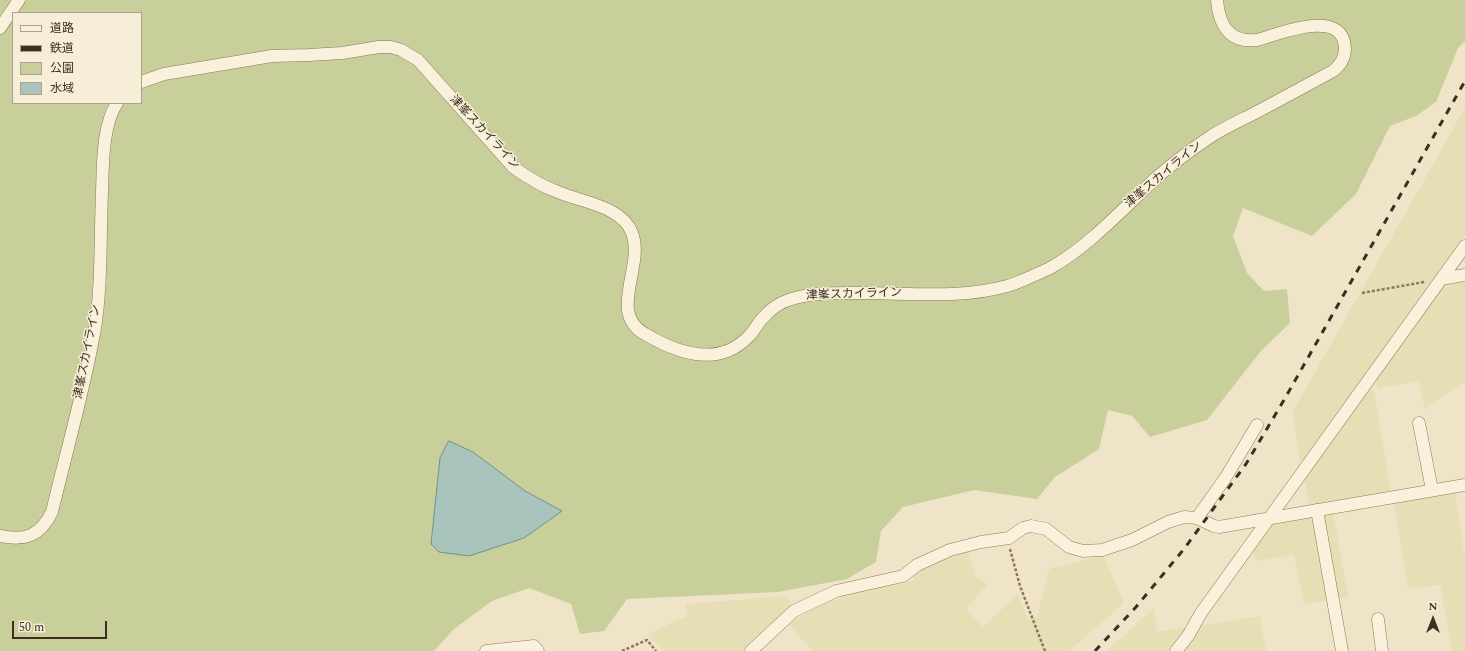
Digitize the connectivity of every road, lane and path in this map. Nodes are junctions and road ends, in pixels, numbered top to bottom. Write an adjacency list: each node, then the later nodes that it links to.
1 (19, 0): 3 (street)
2 (1216, 0): 4 (street, 津峯スカイライン)
3 (0, 28)
4 (142, 82)
5 (118, 104): 17 (street, 津峯スカイライン)
6 (1465, 246): 8 (street)
7 (1465, 275): 8 (street)
8 (1441, 279): 9 (path); 16 (street)
9 (1362, 293)
10 (1419, 423): 13 (street)
11 (1257, 425): 15 (street)
12 (1465, 484): 13 (street)
13 (1432, 490): 14 (street)
14 (1317, 510): 16 (street); 27 (street)
15 (1197, 518): 16 (street); 18 (street)
16 (1270, 518): 26 (street)
17 (0, 536)
18 (1009, 538): 24 (street); 25 (path)
19 (1378, 619): 28 (street)
20 (486, 651): 21 (street)
21 (538, 651)
22 (622, 651): 23 (path)
23 (656, 651)
24 (751, 651)
25 (1045, 651)
26 (1176, 651)
27 (1342, 651)
28 (1382, 651)

